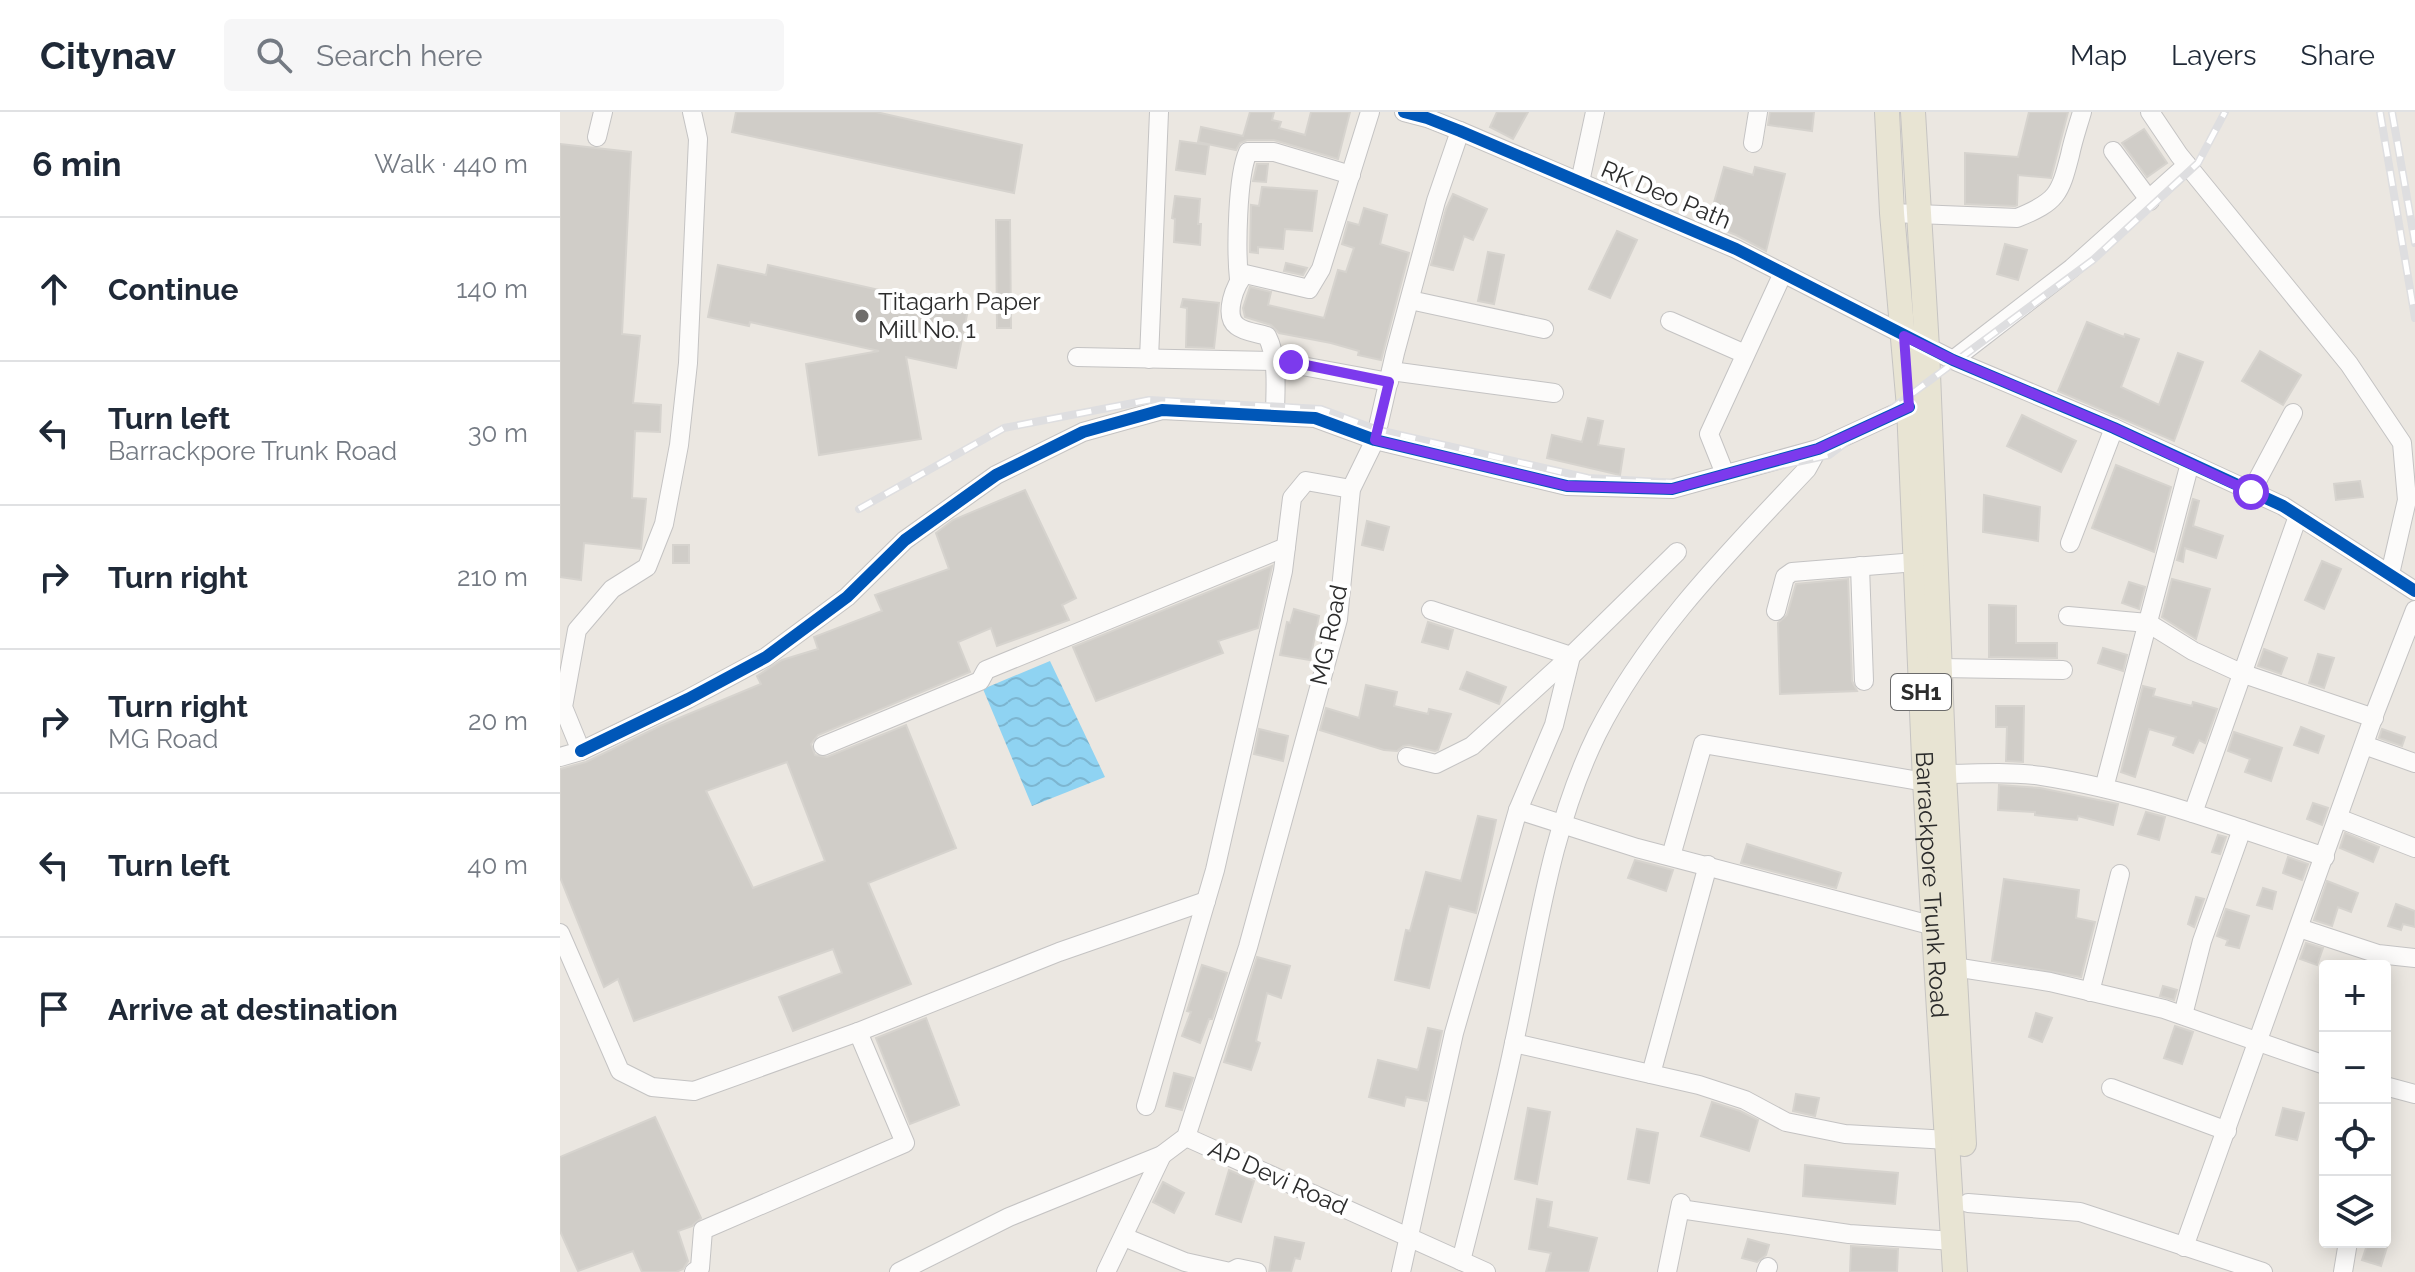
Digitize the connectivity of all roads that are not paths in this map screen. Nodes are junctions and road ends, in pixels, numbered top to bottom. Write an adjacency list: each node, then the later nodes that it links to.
1 (603, 112): 14 (street)
2 (692, 112): 68 (street)
3 (1159, 112): 32 (street)
4 (1370, 112): 18 (street)
5 (1404, 112): 12 (street, RK Deo Path)
6 (1595, 112): 19 (street)
7 (1758, 112): 15 (street)
8 (1887, 112): 21 (main road, Barrackpore Trunk Road / SH1)
9 (1913, 112): 22 (main road, Barrackpore Trunk Road / SH1)
10 (2082, 112): 22 (street)
11 (2150, 112): 17 (street)
12 (1428, 115): 13 (street, RK Deo Path)
13 (1460, 131): 19 (street, RK Deo Path); 25 (street, MG Road)
14 (597, 137)
15 (1753, 143)
16 (2113, 151): 20 (street)
17 (2187, 165): 20 (street); 53 (street)
18 (1351, 175): 24 (street); 24 (street)
19 (1580, 182): 23 (street, RK Deo Path)
20 (2150, 201): 33 (street)
21 (1892, 213): 22 (street); 28 (main road, Barrackpore Trunk Road / SH1)
22 (1918, 213): 29 (main road, Barrackpore Trunk Road / SH1)
23 (1783, 273): 28 (street, RK Deo Path); 30 (street)
24 (1239, 279): 34 (street)
25 (1410, 300): 27 (street); 35 (street, MG Road)
26 (1670, 321): 30 (street)
27 (1544, 329)
28 (1904, 336): 29 (street, RK Deo Path); 37 (main road, Barrackpore Trunk Road / SH1)
29 (1927, 348): 33 (street, RK Deo Path); 61 (main road, Barrackpore Trunk Road / SH1)
30 (1745, 354): 44 (street)
31 (1077, 357): 32 (street)
32 (1149, 359): 34 (street)
33 (1953, 360): 40 (street, RK Deo Path)
34 (1275, 361): 35 (street); 39 (street)
35 (1390, 377): 36 (street); 41 (street, MG Road)
36 (1554, 393)
37 (1909, 407): 42 (street); 51 (main road, Barrackpore Trunk Road / SH1)
38 (2293, 413): 46 (street)
39 (1275, 416): 41 (street); 68 (street)
40 (2114, 428): 43 (street, RK Deo Path); 48 (street)
41 (1375, 440): 44 (street); 45 (street, MG Road)
42 (1818, 449): 44 (street); 77 (street)
43 (2190, 463): 46 (street, RK Deo Path); 59 (street)
44 (1725, 474)
45 (1351, 489): 49 (street); 102 (street, MG Road)
46 (2251, 492): 47 (street, RK Deo Path)
47 (2298, 516): 53 (street, RK Deo Path); 63 (street)
48 (2070, 543)
49 (1286, 547): 67 (street); 84 (street)
50 (1677, 552): 60 (street)
51 (1916, 562): 52 (street); 72 (main road, Barrackpore Trunk Road / SH1)
52 (1860, 566): 57 (street); 64 (street)
53 (2390, 574): 54 (street, RK Deo Path)
54 (2415, 591)
55 (1431, 610): 60 (street)
56 (2415, 610): 65 (street)
57 (1776, 611)
58 (2068, 616): 59 (street)
59 (2148, 623): 63 (street); 73 (street)
60 (1571, 656): 70 (street); 74 (street)
61 (1940, 668): 62 (street); 72 (main road, Barrackpore Trunk Road / SH1)
62 (2063, 670)
63 (2241, 673): 65 (street); 75 (street)
64 (1864, 681)
65 (2374, 718): 66 (street)
66 (2364, 745): 71 (street); 76 (street)
67 (823, 746)
68 (581, 751): 69 (street)
69 (560, 757)
70 (1407, 757)
71 (2415, 763)
72 (1934, 778): 73 (street); 80 (street); 85 (main road, Barrackpore Trunk Road / SH1); 89 (main road, Barrackpore Trunk Road / SH1)
73 (2104, 788): 75 (street)
74 (1518, 810): 77 (street); 107 (street)
75 (2193, 813): 78 (street)
76 (2338, 818): 79 (street); 81 (street)
77 (1560, 824): 80 (street); 94 (street)
78 (2242, 829): 81 (street); 91 (street)
79 (2415, 848)
80 (1671, 856): 82 (street)
81 (2325, 857): 86 (street)
82 (1708, 865): 85 (street); 96 (street)
83 (2120, 874): 90 (street)
84 (1206, 901): 92 (street); 100 (street)
85 (1934, 926): 103 (main road, Barrackpore Trunk Road / SH1)
86 (2299, 928): 88 (street); 93 (street)
87 (560, 933): 92 (street)
88 (2415, 958)
89 (1954, 967): 90 (street); 105 (main road, Barrackpore Trunk Road / SH1)
90 (2090, 992): 91 (street)
91 (2183, 1015): 93 (street)
92 (858, 1032): 114 (street)
93 (2257, 1040): 95 (street); 101 (street)
94 (1514, 1043): 96 (street); 113 (street)
95 (2319, 1063)
96 (1651, 1074): 103 (street)
97 (2111, 1088): 101 (street)
98 (2391, 1088): 99 (street)
99 (2415, 1094)
100 (1146, 1106)
101 (2227, 1131): 109 (street)
102 (1186, 1137): 104 (street, AP Devi Road); 107 (street, AP Devi Road)
103 (1948, 1140): 108 (main road, Barrackpore Trunk Road / SH1)
104 (1162, 1155): 106 (street); 112 (street, AP Devi Road)
105 (1968, 1203): 109 (street); 121 (main road, Barrackpore Trunk Road / SH1)
106 (1124, 1237): 116 (street); 117 (street)
107 (1410, 1238): 113 (street, AP Devi Road); 118 (street)
108 (1954, 1241): 119 (street); 120 (main road, Barrackpore Trunk Road / SH1)
109 (2184, 1247): 111 (street)
110 (2347, 1248): 123 (street)
111 (2206, 1263): 122 (street)
112 (924, 1266): 115 (street, AP Devi Road)
113 (1472, 1268)
114 (694, 1272)
115 (899, 1272)
116 (1106, 1272)
117 (1257, 1272)
118 (1401, 1272)
119 (1667, 1272)
120 (1955, 1272)
121 (1971, 1272)
122 (2263, 1272)
123 (2343, 1272)

